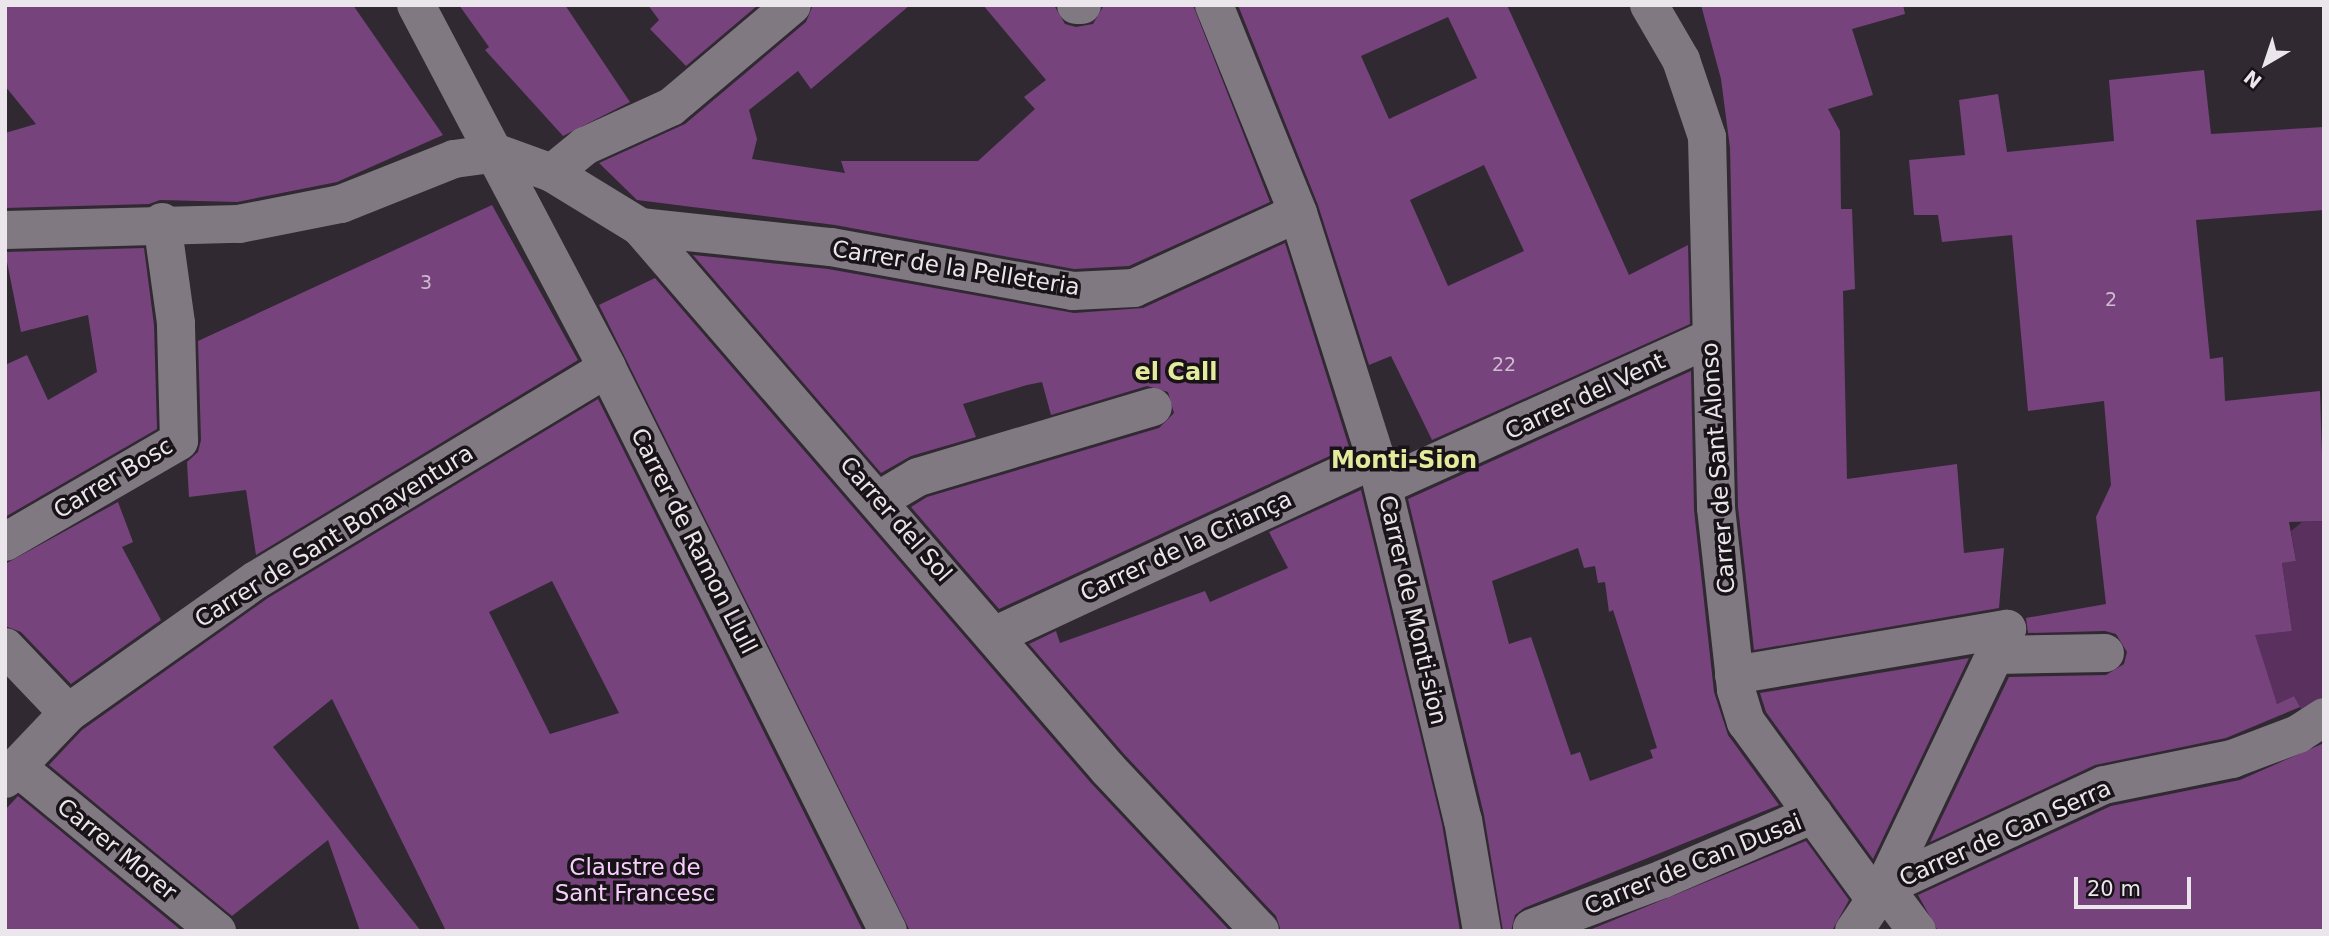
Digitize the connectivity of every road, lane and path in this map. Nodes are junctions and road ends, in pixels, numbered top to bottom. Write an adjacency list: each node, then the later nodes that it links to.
1 (416, 5): 7 (street, Carrer de Ramon Llull)
2 (792, 5): 8 (street)
3 (1076, 5): 4 (street)
4 (1082, 5)
5 (1214, 5): 9 (street, Carrer de Monti-sion)
6 (1658, 11): 13 (street, Carrer de Sant Alonso)
7 (497, 152): 8 (street, Carrer del Sol); 10 (street); 14 (street, Carrer de Ramon Llull)
8 (552, 173): 11 (street, Carrer del Sol)
9 (1298, 214): 11 (street, Carrer de la Pelleteria); 16 (street, Carrer de Monti-sion)
10 (162, 222): 12 (street); 18 (street, Carrer Bosc)
11 (640, 227): 17 (street, Carrer del Sol)
12 (5, 230)
13 (1709, 339): 16 (street, Carrer del Vent); 23 (street, Carrer de Sant Alonso)
14 (607, 368): 24 (street, Carrer de Sant Bonaventura); 31 (street, Carrer de Ramon Llull)
15 (1153, 407): 17 (street)
16 (1380, 472): 19 (street, Carrer de la Criança); 33 (street, Carrer de Monti-sion)
17 (879, 500): 19 (street, Carrer del Sol)
18 (5, 542)
19 (996, 635): 32 (street, Carrer del Sol)
20 (2000, 642): 22 (street); 23 (street); 28 (street)
21 (5, 646): 24 (street)
22 (2105, 653)
23 (1734, 675): 27 (street, Carrer de Sant Alonso)
24 (68, 713): 26 (street, Carrer de Sant Bonaventura)
25 (2324, 717): 28 (street, Carrer de Can Serra)
26 (11, 773): 30 (street, Carrer Morer)
27 (1814, 814): 28 (street, Carrer de Sant Alonso); 29 (street, Carrer de Can Dusai)
28 (1880, 893): 34 (street); 35 (street, Carrer de Sant Alonso)
29 (1532, 928)
30 (217, 931)
31 (888, 931)
32 (1260, 931)
33 (1482, 931)
34 (1854, 931)
35 (1917, 931)

